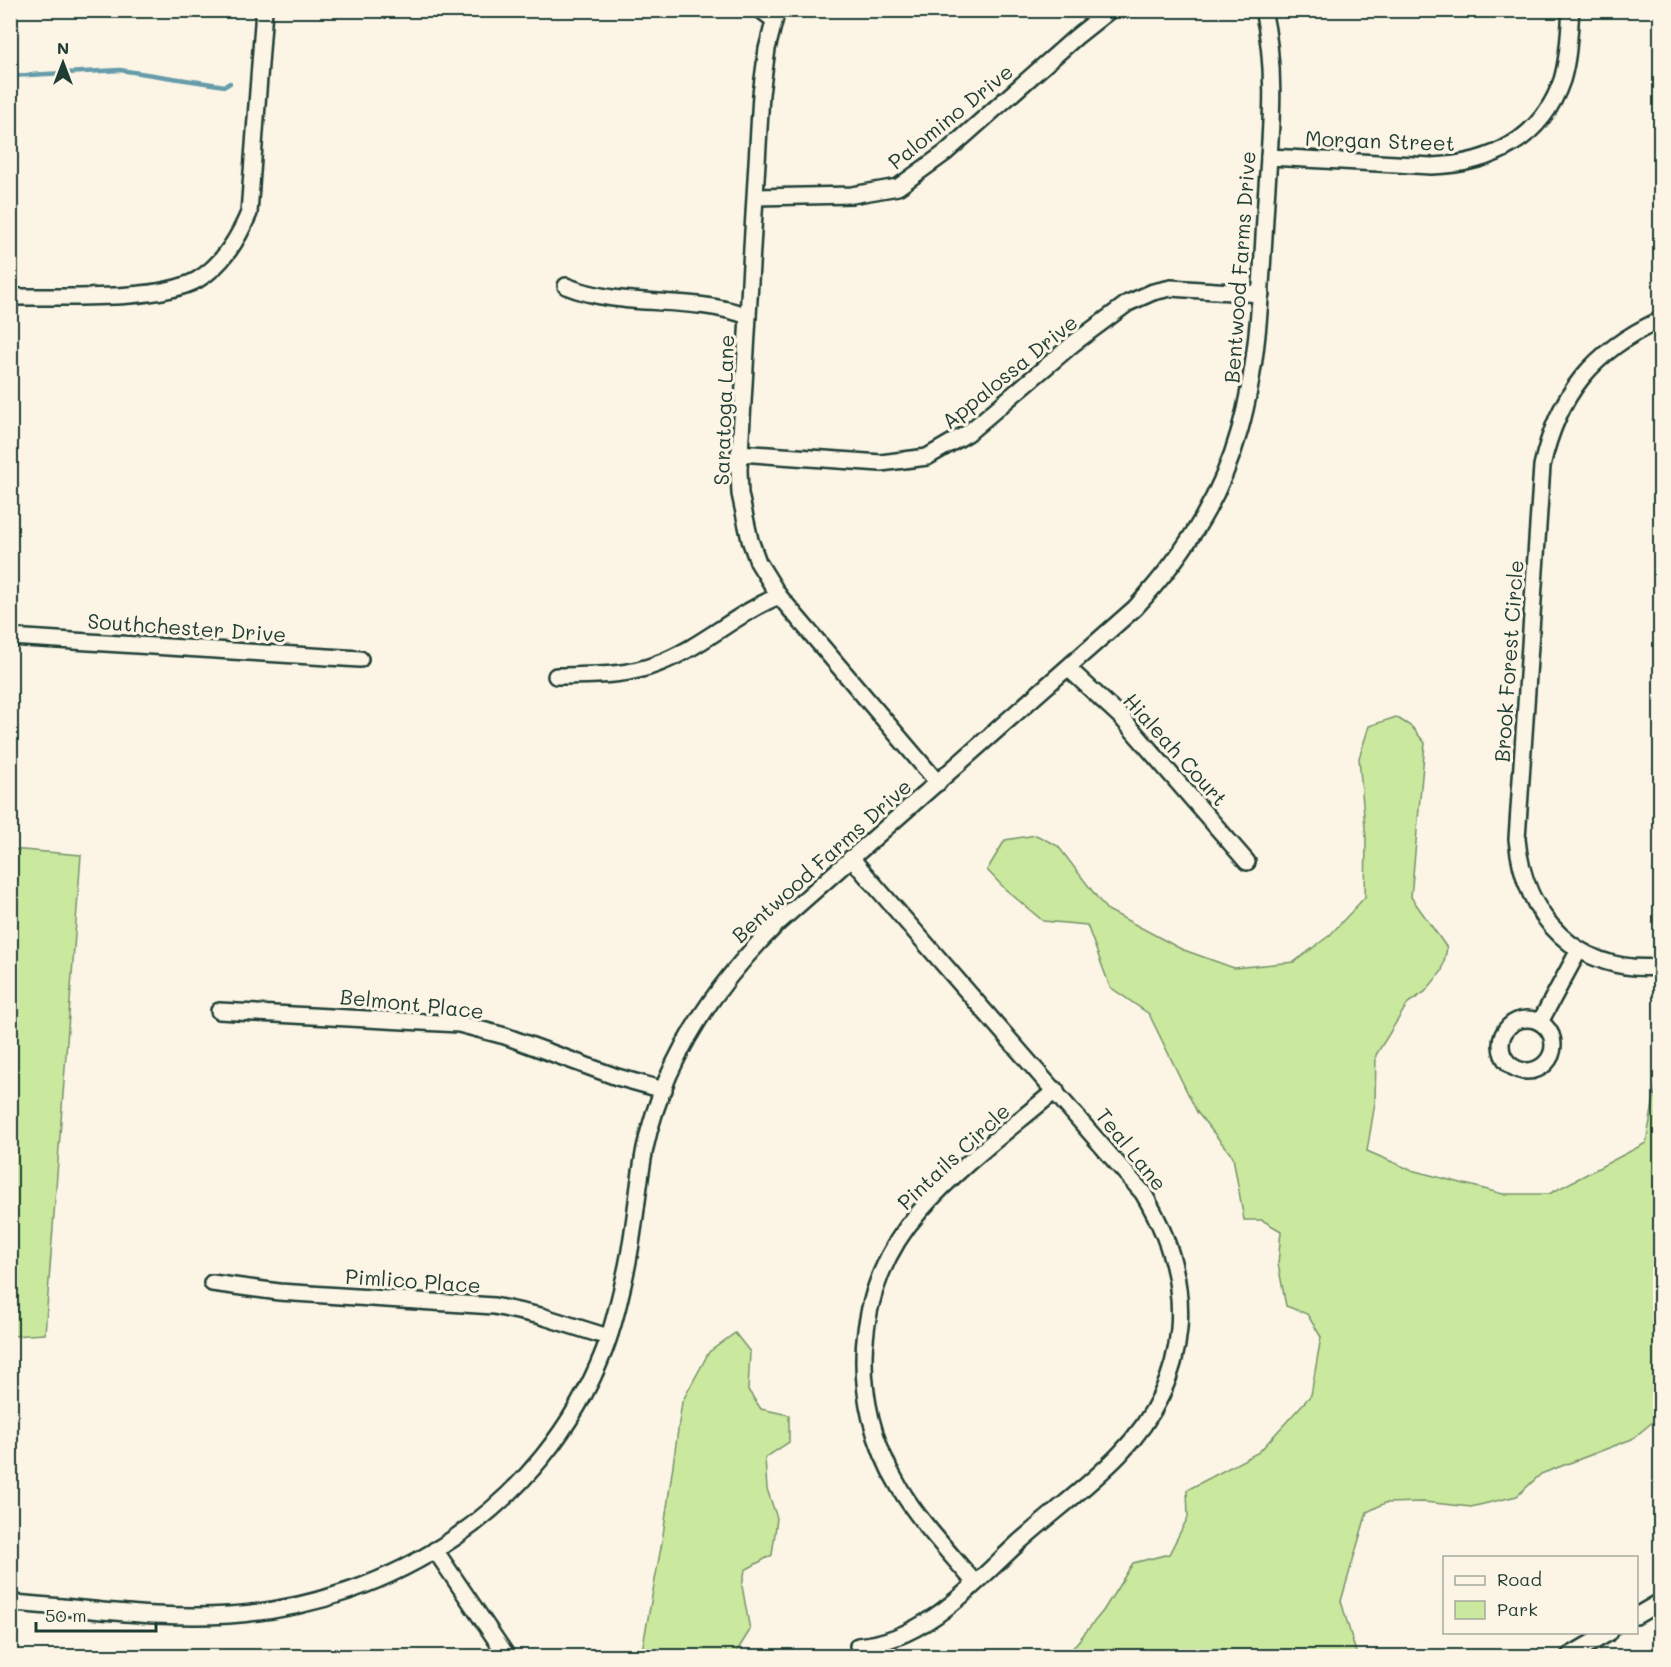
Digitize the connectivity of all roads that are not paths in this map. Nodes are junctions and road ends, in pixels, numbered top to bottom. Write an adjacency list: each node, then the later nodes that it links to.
1 (264, 10): 11 (street)
2 (761, 10): 6 (street)
3 (1110, 10): 8 (street, Palomino Drive)
4 (1263, 10): 7 (street, Bentwood Farms Drive)
5 (1571, 10): 7 (street, Morgan Street)
6 (776, 15): 8 (street, Saratoga Lane)
7 (1269, 157): 10 (street, Bentwood Farms Drive)
8 (756, 197): 12 (street, Saratoga Lane)
9 (566, 286): 12 (street)
10 (1261, 294): 14 (street, Appalossa Drive); 18 (street, Bentwood Farms Drive)
11 (10, 297)
12 (748, 316): 14 (street, Saratoga Lane)
13 (1660, 320): 23 (street, Brook Forest Circle)
14 (740, 453): 15 (street, Saratoga Lane)
15 (779, 596): 19 (street); 20 (street, Saratoga Lane)
16 (10, 637): 17 (street, Southchester Drive)
17 (360, 659)
18 (1068, 668): 20 (street, Bentwood Farms Drive); 22 (street, Hialeah Court)
19 (556, 676)
20 (938, 783): 21 (street, Bentwood Farms Drive)
21 (851, 858): 27 (street, Bentwood Farms Drive); 28 (street, Teal Lane)
22 (1247, 862)
23 (1579, 950): 24 (street, Brook Forest Circle); 26 (street)
24 (1660, 967)
25 (219, 1011): 27 (street, Belmont Place)
26 (1540, 1022)
27 (664, 1090): 30 (street, Bentwood Farms Drive)
28 (1056, 1090): 32 (street, Pintails Circle); 32 (street, Teal Lane)
29 (212, 1283): 30 (street, Pimlico Place)
30 (609, 1337): 31 (street, Bentwood Farms Drive)
31 (435, 1551): 34 (street, Bentwood Farms Drive); 38 (street)
32 (975, 1583): 37 (street, Teal Lane)
33 (1660, 1602): 35 (street)
34 (10, 1603)
35 (1638, 1615)
36 (1607, 1634): 39 (street)
37 (858, 1646)
38 (507, 1656)
39 (1569, 1656)

